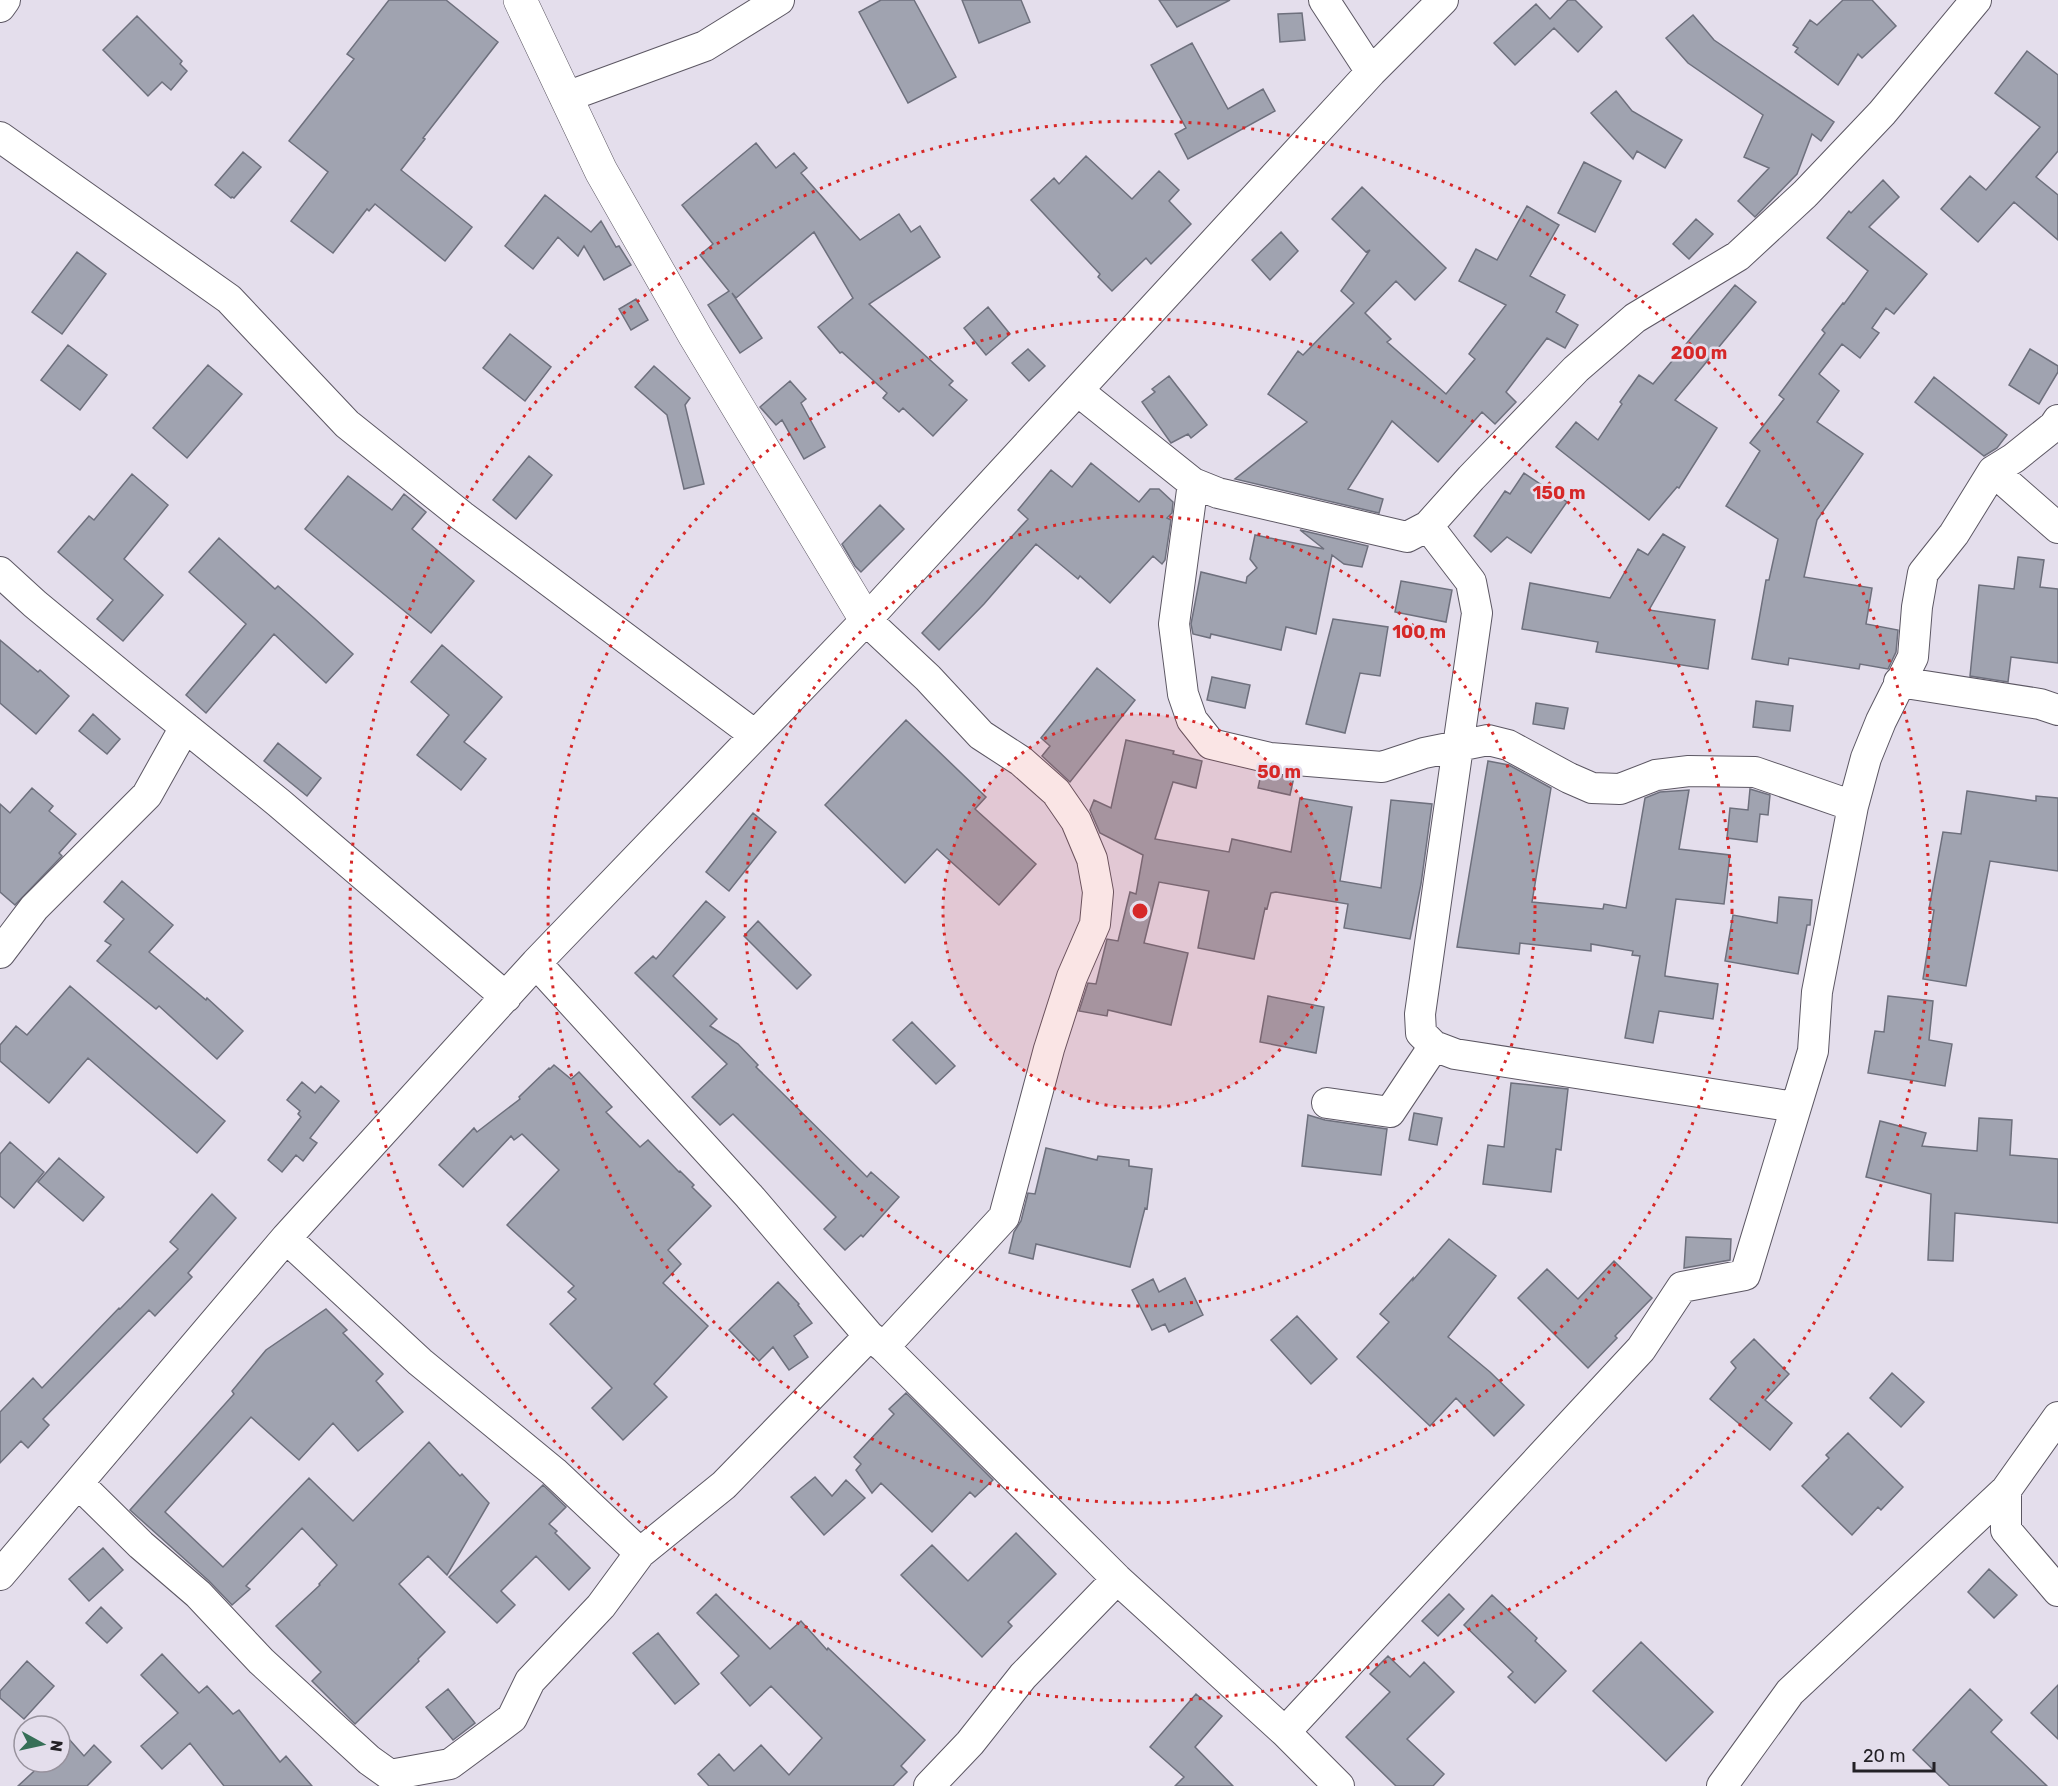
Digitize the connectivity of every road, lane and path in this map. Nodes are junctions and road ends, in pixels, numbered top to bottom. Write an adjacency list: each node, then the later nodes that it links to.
1 (5, 0): 7 (street)
2 (520, 0): 9 (street)
3 (779, 0): 9 (street)
4 (1324, 0): 8 (street)
5 (1443, 0): 8 (street)
6 (1976, 0): 15 (street)
7 (0, 6)
8 (1371, 72): 11 (street)
9 (566, 97): 18 (street)
10 (0, 137): 22 (street)
11 (1078, 391): 14 (street); 18 (street)
12 (2058, 420): 13 (street)
13 (1993, 471): 16 (street); 19 (street)
14 (1193, 483): 15 (street); 23 (street)
15 (1428, 526): 23 (street)
16 (2058, 528)
17 (0, 572): 21 (street)
18 (866, 620): 22 (street); 32 (street)
19 (1899, 682): 20 (street); 24 (street)
20 (2058, 710)
21 (185, 727): 25 (street); 27 (street)
22 (755, 735): 26 (street)
23 (1460, 746): 24 (street); 28 (street)
24 (1853, 806): 30 (street)
25 (0, 953)
26 (536, 963): 27 (street); 32 (street)
27 (506, 997): 31 (street)
28 (1434, 1046): 29 (street); 30 (street)
29 (1327, 1103)
30 (1795, 1107): 40 (street)
31 (286, 1238): 34 (street); 36 (street)
32 (876, 1342): 36 (street); 38 (street)
33 (2058, 1417): 35 (street)
34 (78, 1483): 36 (street); 37 (street)
35 (2006, 1490): 39 (street); 43 (street)
36 (640, 1553)
37 (0, 1575)
38 (1117, 1578): 40 (street); 41 (street)
39 (2058, 1591)
40 (1285, 1732): 42 (street)
41 (929, 1786)
42 (1339, 1786)
43 (1722, 1786)

